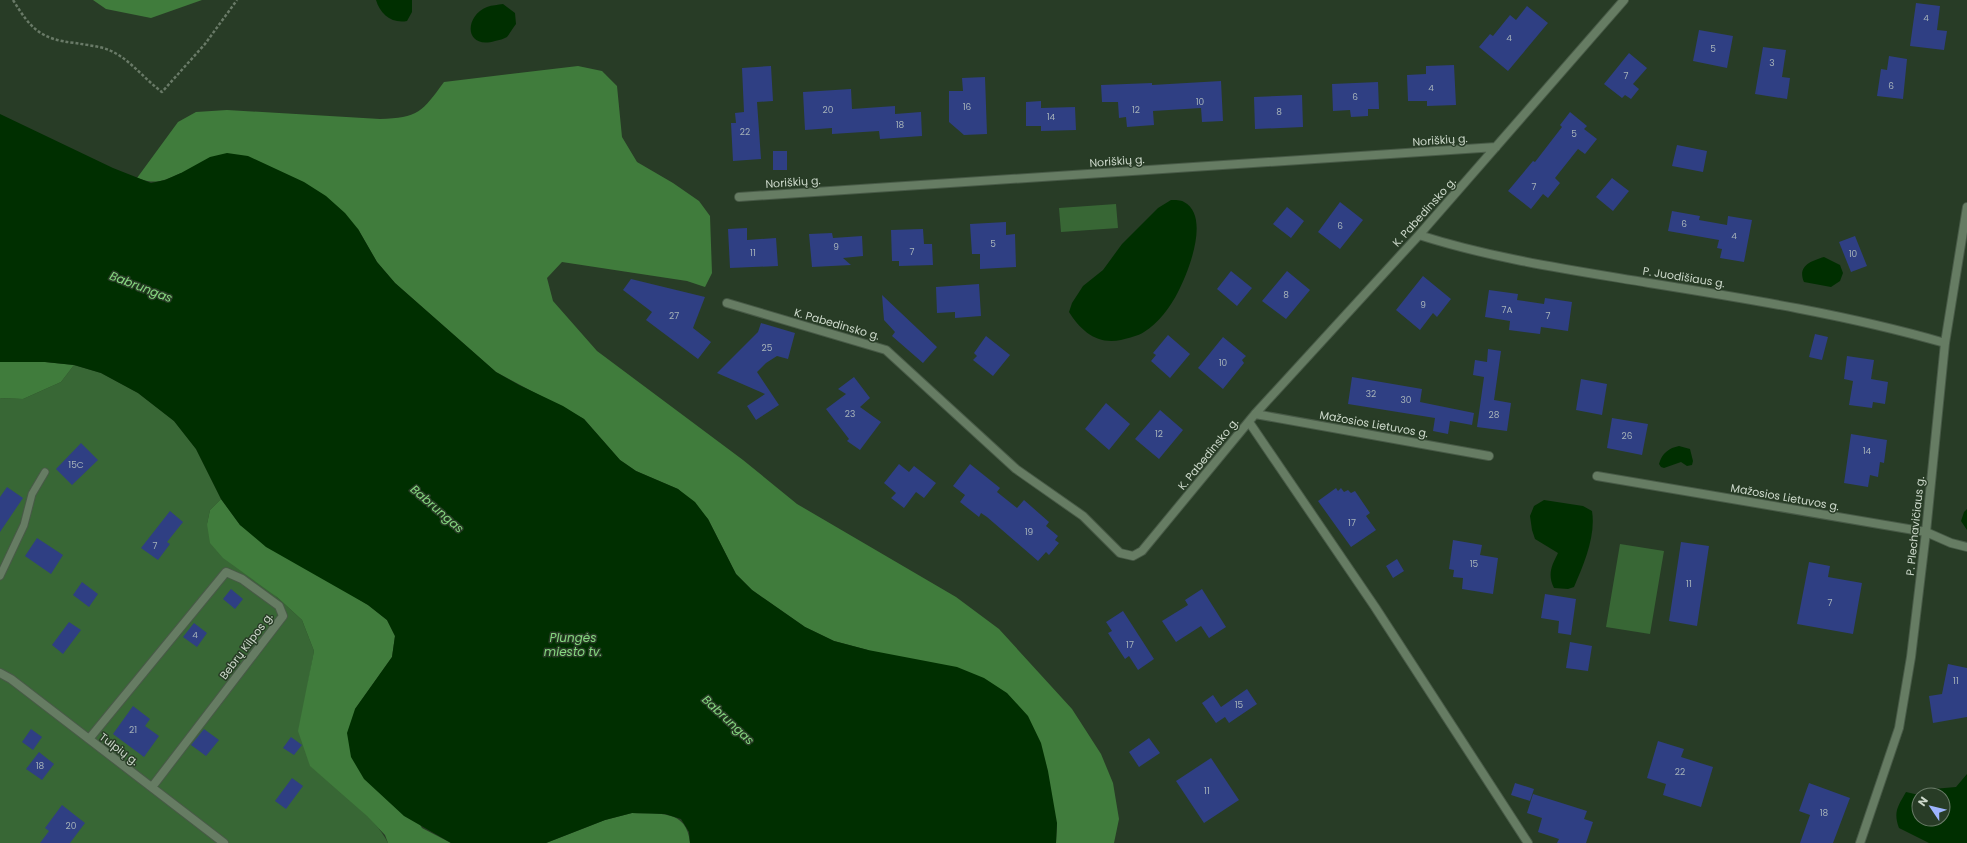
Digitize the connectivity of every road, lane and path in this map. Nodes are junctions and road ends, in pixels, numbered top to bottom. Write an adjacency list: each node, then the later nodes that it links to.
1 (13, 0): 2 (path)
2 (237, 0)
3 (1624, 0): 4 (street, K. Pabedinsko g.)
4 (1496, 147): 5 (street, Noriškių g.); 7 (street, K. Pabedinsko g.)
5 (739, 197)
6 (1967, 207): 9 (street, P. Plechavičiaus g.)
7 (1419, 235): 9 (street, P. Juodišiaus g.); 10 (street, K. Pabedinsko g.)
8 (727, 304): 11 (street, K. Pabedinsko g.)
9 (1945, 343): 15 (street, P. Plechavičiaus g.)
10 (1255, 414): 11 (street, K. Pabedinsko g.); 12 (street, Mažosios Lietuvos g.)
11 (1249, 422): 22 (street)
12 (1489, 456)
13 (45, 472): 17 (lane)
14 (1597, 476): 15 (street, Mažosios Lietuvos g.)
15 (1926, 532): 16 (street, Mažosios Lietuvos g.); 23 (street, P. Plechavičiaus g.)
16 (1967, 547)
17 (0, 576)
18 (0, 673): 19 (street, Tulpių g.)
19 (89, 739): 20 (street, Tulpių g.); 20 (street, Bebrų Kilpos g.)
20 (152, 787): 21 (street, Tulpių g.)
21 (224, 843)
22 (1528, 843)
23 (1860, 843)

